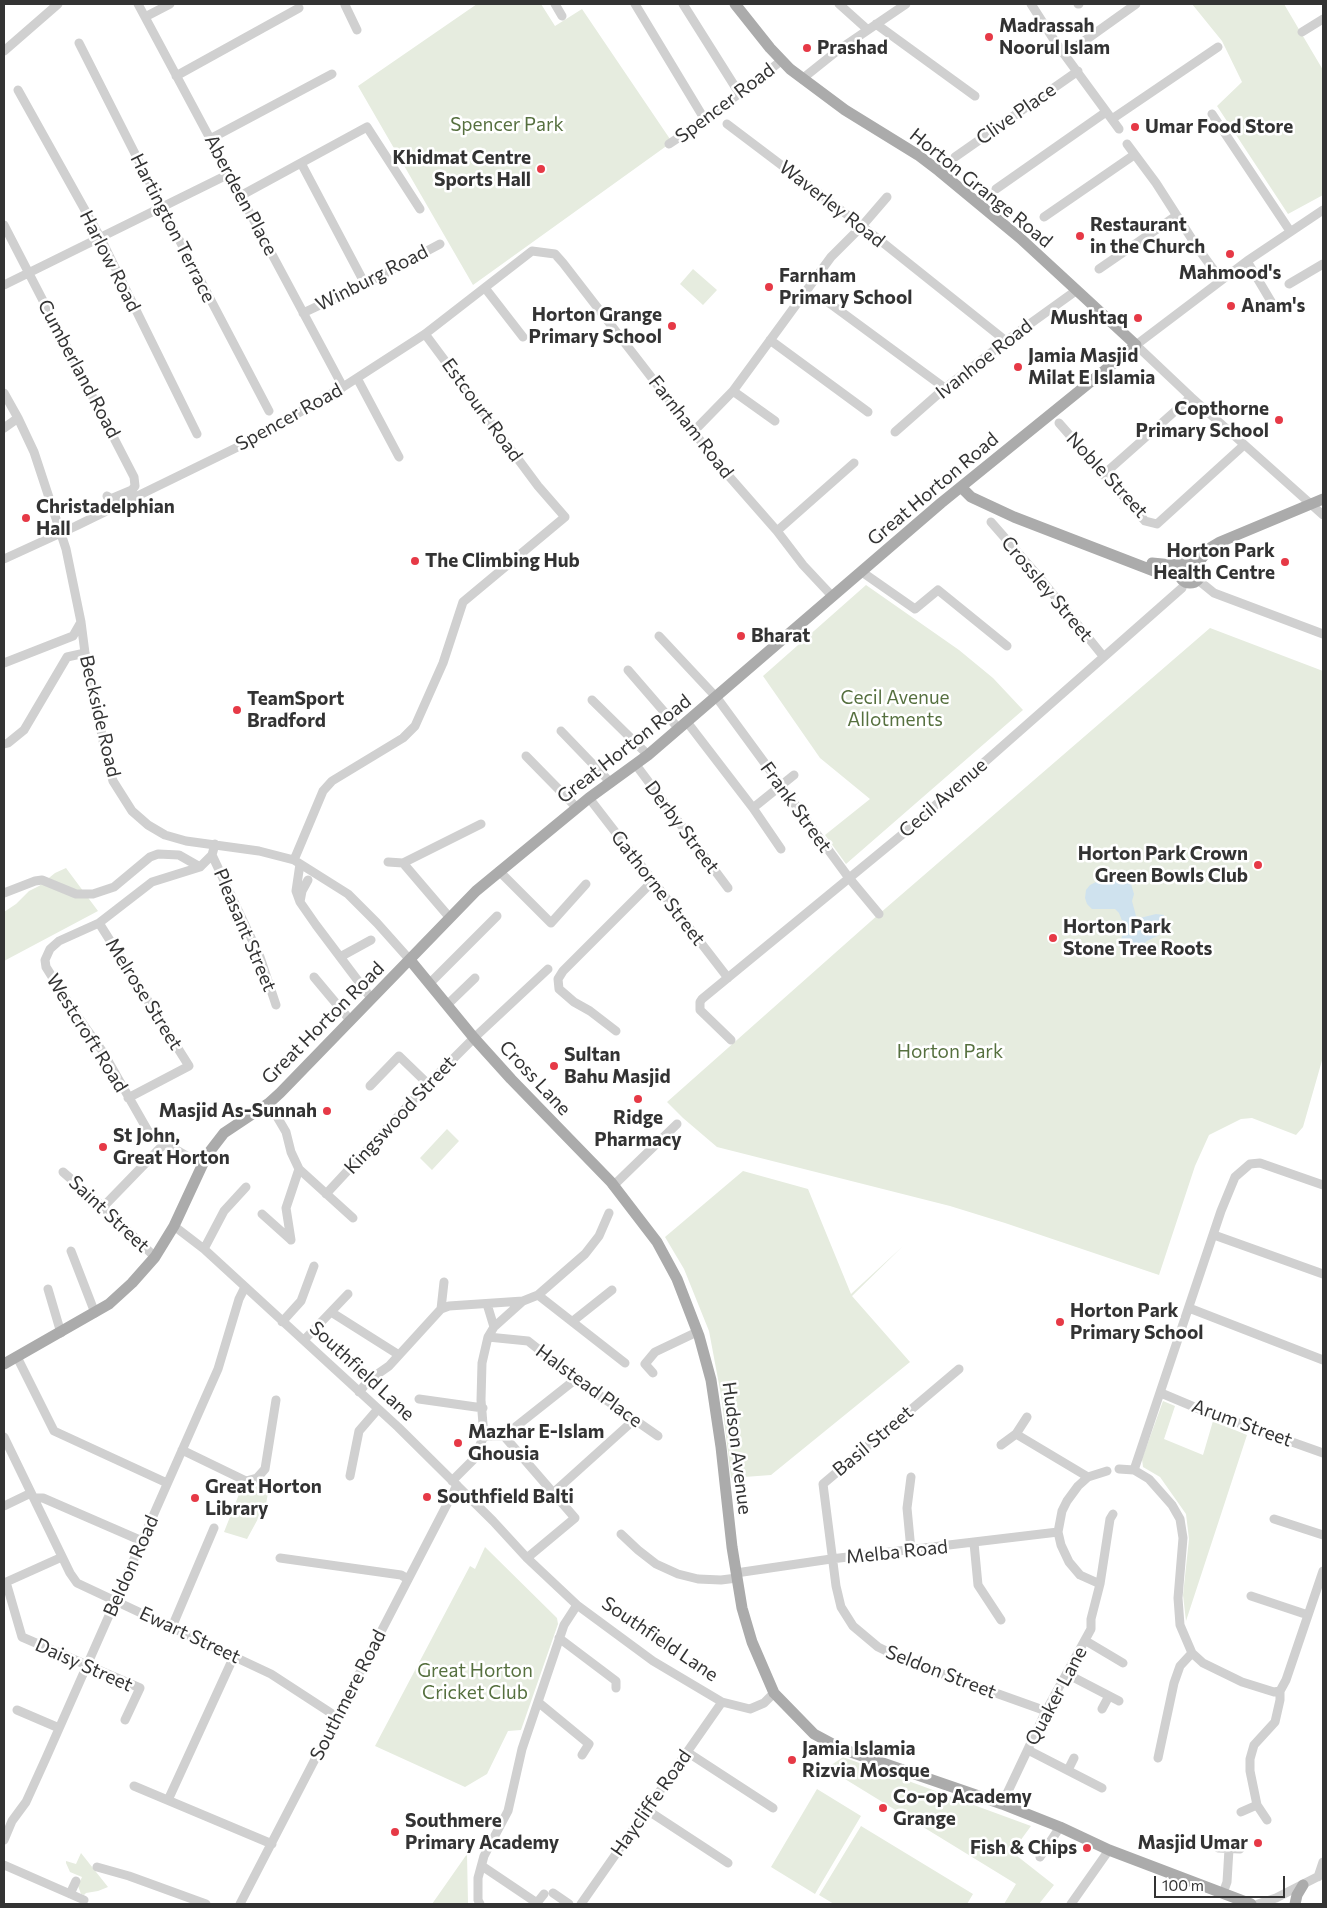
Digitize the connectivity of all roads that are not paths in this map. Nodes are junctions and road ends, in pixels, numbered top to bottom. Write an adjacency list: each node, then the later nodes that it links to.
1 (58, 4): 23 (street)
2 (138, 4): 15 (street, Aberdeen Place)
3 (170, 4): 15 (street)
4 (346, 4): 18 (street)
5 (555, 4): 14 (street)
6 (635, 4): 36 (street)
7 (683, 4): 31 (street)
8 (735, 4): 25 (main road, Horton Grange Road)
9 (839, 4): 19 (street)
10 (906, 4): 17 (street)
11 (1031, 4): 24 (street)
12 (1136, 4): 24 (street)
13 (298, 8): 28 (street)
14 (562, 16)
15 (145, 17): 28 (street, Aberdeen Place)
16 (1323, 19): 20 (street)
17 (876, 24): 19 (street); 32 (street)
18 (357, 30)
19 (868, 30): 29 (street)
20 (1302, 32)
21 (79, 43): 49 (street, Hartington Terrace)
22 (1218, 47): 35 (street)
23 (4, 51)
24 (1066, 54): 26 (street)
25 (781, 61): 29 (main road, Horton Grange Road); 31 (street, Spencer Road)
26 (1078, 72): 33 (street); 43 (street, Clive Place)
27 (332, 74): 39 (street)
28 (176, 76): 39 (street, Aberdeen Place)
29 (802, 79): 69 (main road, Horton Grange Road)
30 (18, 90): 57 (street, Harlow Road)
31 (739, 93): 36 (street, Spencer Road)
32 (975, 96)
33 (1106, 112): 35 (street); 46 (street)
34 (1212, 114): 56 (street)
35 (1112, 119): 38 (street)
36 (705, 120): 40 (street, Spencer Road)
37 (727, 124): 55 (street, Waverley Road)
38 (1119, 129)
39 (210, 139): 45 (street, Aberdeen Place)
40 (669, 144)
41 (1128, 144): 42 (street)
42 (1134, 155): 52 (street); 53 (street)
43 (954, 157)
44 (300, 163): 47 (street); 50 (street); 65 (street)
45 (230, 174): 47 (street, Aberdeen Place); 49 (street)
46 (996, 189)
47 (242, 194): 72 (street, Aberdeen Place)
48 (887, 197): 55 (street)
49 (162, 207): 57 (street); 84 (street, Hartington Terrace)
50 (420, 209)
51 (1323, 210): 56 (street, Great Horton Road)
52 (1176, 216): 62 (street); 64 (street)
53 (1044, 217)
54 (4, 225): 63 (street, Cumberland Road)
55 (862, 226): 75 (street); 76 (street, Waverley Road)
56 (1290, 231): 60 (street, Great Horton Road)
57 (100, 238): 63 (street); 92 (street, Harlow Road)
58 (440, 244): 65 (street, Winburg Road)
59 (555, 254): 68 (street, Spencer Road); 90 (street, Farnham Road)
60 (1247, 261): 64 (street, Great Horton Road); 71 (street)
61 (1323, 264): 66 (street)
62 (1100, 269)
63 (28, 273): 67 (street); 99 (street, Cumberland Road)
64 (1221, 280): 77 (street, Great Horton Road)
65 (365, 284): 72 (street, Winburg Road)
66 (1289, 284)
67 (4, 285)
68 (485, 288): 73 (street, Spencer Road); 74 (street)
69 (1077, 290): 76 (street, Ivanhoe Road); 77 (main road, Horton Grange Road)
70 (824, 299): 80 (street)
71 (1272, 303)
72 (303, 313): 79 (street, Aberdeen Place)
73 (425, 334): 78 (street, Spencer Road); 140 (street, Estcourt Road)
74 (523, 337)
75 (770, 340): 81 (street); 85 (street)
76 (1006, 341): 80 (street, Ivanhoe Road)
77 (1136, 345): 83 (street); 96 (main road, Great Horton Road)
78 (357, 378): 79 (street, Spencer Road); 94 (street)
79 (343, 387): 106 (street, Spencer Road)
80 (945, 388): 91 (street, Ivanhoe Road)
81 (733, 390): 87 (street); 90 (street)
82 (4, 393): 86 (street, Beckside Road)
83 (1191, 397): 93 (street); 97 (street)
84 (269, 411)
85 (868, 412)
86 (18, 418): 89 (street); 106 (street, Beckside Road)
87 (775, 421)
88 (1059, 423): 97 (street, Noble Street)
89 (4, 428)
90 (693, 432): 105 (street, Farnham Road)
91 (895, 432)
92 (197, 434)
93 (1244, 445): 97 (street, Noble Street); 102 (street)
94 (399, 457)
95 (854, 463): 105 (street)
96 (978, 474): 98 (main road, Great Horton Road); 100 (main road)
97 (1103, 475)
98 (961, 487): 100 (main road); 111 (main road, Great Horton Road)
99 (107, 496)
100 (971, 497): 108 (main road)
101 (1323, 499): 102 (main road)
102 (1310, 503): 103 (street); 110 (main road)
103 (1323, 515)
104 (991, 522): 119 (street, Crossley Street)
105 (777, 531): 113 (street, Farnham Road)
106 (60, 533): 107 (street, Spencer Road); 114 (street, Beckside Road)
107 (4, 559)
108 (1133, 562): 109 (main road); 112 (main road)
109 (1184, 563): 110 (main road); 112 (main road)
110 (1197, 564): 112 (main road)
111 (862, 572): 113 (main road, Great Horton Road); 117 (street)
112 (1186, 581): 115 (street); 119 (street, Cecil Avenue)
113 (832, 596): 122 (main road, Great Horton Road)
114 (81, 622): 118 (street, Beckside Road); 120 (street)
115 (1323, 634)
116 (659, 636): 122 (street, Frank Street)
117 (1007, 646)
118 (86, 653): 126 (street); 137 (street, Beckside Road)
119 (1102, 656): 145 (street, Cecil Avenue)
120 (4, 663)
121 (628, 670): 124 (street)
122 (717, 698): 124 (main road, Great Horton Road); 132 (street, Frank Street)
123 (592, 700): 127 (street)
124 (683, 725): 127 (main road, Great Horton Road); 135 (street)
125 (561, 731): 131 (street)
126 (4, 744)
127 (648, 755): 129 (main road, Great Horton Road)
128 (526, 756): 134 (street)
129 (636, 765): 131 (main road, Great Horton Road); 149 (street, Derby Street)
130 (794, 775): 132 (street)
131 (611, 783): 133 (main road, Great Horton Road)
132 (779, 785): 135 (street); 145 (street, Frank Street)
133 (589, 798): 134 (main road, Great Horton Road); 147 (street, Gathorne Street)
134 (577, 808): 144 (main road, Great Horton Road)
135 (753, 808): 138 (street)
136 (481, 824): 142 (street)
137 (215, 844): 139 (street, Westcroft Road); 140 (street, Beckside Road)
138 (781, 849)
139 (212, 855): 143 (street, Westcroft Road); 165 (street, Pleasant Street)
140 (297, 862): 151 (street); 158 (street, Beckside Road)
141 (388, 862): 142 (street)
142 (403, 863): 154 (street)
143 (200, 867): 150 (street); 155 (street, Westcroft Road)
144 (499, 872): 148 (street); 154 (main road, Great Horton Road)
145 (849, 878): 152 (street, Frank Street); 162 (street, Cecil Avenue)
146 (308, 880): 151 (street)
147 (652, 882): 162 (street, Gathorne Street); 168 (street)
148 (586, 884)
149 (728, 888)
150 (4, 892)
151 (300, 902): 157 (street)
152 (879, 914)
153 (497, 916): 163 (street)
154 (450, 918): 158 (main road, Great Horton Road)
155 (99, 923): 173 (street, Westcroft Road); 173 (street, Melrose Street)
156 (371, 940): 157 (street)
157 (340, 957): 164 (street)
158 (410, 960): 163 (main road, Cross Lane); 164 (main road, Great Horton Road)
159 (548, 969): 169 (street, Kingswood Street)
160 (314, 977): 167 (street)
161 (475, 978): 166 (street)
162 (728, 978): 170 (street, Cecil Avenue)
163 (429, 984): 166 (main road, Cross Lane)
164 (371, 998): 167 (main road, Great Horton Road)
165 (276, 1005)
166 (447, 1006): 169 (main road, Cross Lane)
167 (350, 1020): 174 (main road, Great Horton Road)
168 (616, 1031)
169 (474, 1038): 171 (street, Kingswood Street); 181 (main road, Cross Lane)
170 (730, 1040)
171 (428, 1084): 172 (street); 183 (street, Kingswood Street)
172 (370, 1086)
173 (128, 1098): 176 (street, Westcroft Road)
174 (269, 1103): 177 (main road, Great Horton Road); 178 (street)
175 (677, 1124): 181 (street)
176 (165, 1143): 177 (street, Westcroft Road); 184 (street)
177 (202, 1165): 189 (main road, Great Horton Road)
178 (299, 1168): 183 (street); 186 (street)
179 (63, 1172): 184 (street, Saint Street)
180 (1323, 1185): 190 (street)
181 (613, 1186): 187 (main road, Cross Lane)
182 (246, 1187): 191 (street)
183 (326, 1194): 188 (street)
184 (103, 1207): 193 (street, Saint Street)
185 (609, 1213): 201 (street)
186 (262, 1214)
187 (638, 1216): 211 (main road, Hudson Avenue)
188 (353, 1218)
189 (174, 1226): 191 (street, Southfield Lane); 193 (main road, Great Horton Road)
190 (1214, 1235): 195 (street); 204 (street)
191 (204, 1249): 197 (street, Southfield Lane)
192 (71, 1251): 207 (street)
193 (155, 1257): 207 (main road, Great Horton Road)
194 (314, 1266): 208 (street)
195 (1323, 1274)
196 (444, 1282): 205 (street)
197 (245, 1287): 208 (street, Southfield Lane); 237 (street, Beldon Road)
198 (48, 1289): 212 (street)
199 (612, 1290): 209 (street)
200 (348, 1294): 206 (street)
201 (538, 1294): 202 (street); 209 (street)
202 (523, 1301): 203 (street); 210 (street)
203 (487, 1304): 205 (street); 210 (street)
204 (1189, 1308): 217 (street); 224 (street)
205 (441, 1309): 215 (street)
206 (332, 1312): 214 (street); 215 (street)
207 (95, 1313): 212 (main road, Great Horton Road)
208 (282, 1322): 214 (street, Southfield Lane)
209 (573, 1322): 218 (street)
210 (494, 1327): 213 (street)
211 (697, 1332): 221 (street); 265 (main road, Hudson Avenue)
212 (61, 1333): 216 (main road, Great Horton Road)
213 (488, 1337): 222 (street, Halstead Place); 227 (street)
214 (304, 1340): 223 (street, Southfield Lane)
215 (398, 1355): 223 (street)
216 (17, 1357): 219 (main road, Great Horton Road); 246 (street)
217 (1323, 1360)
218 (625, 1363)
219 (4, 1364)
220 (959, 1369): 263 (street, Basil Street)
221 (653, 1374)
222 (576, 1379): 230 (street, Halstead Place); 233 (street)
223 (359, 1392): 228 (street, Southfield Lane)
224 (1161, 1393): 239 (street, Arum Street); 241 (street)
225 (419, 1399): 227 (street)
226 (276, 1400): 237 (street)
227 (482, 1408): 232 (street)
228 (378, 1409): 243 (street); 247 (street, Southfield Lane)
229 (1027, 1417): 231 (street)
230 (634, 1420): 234 (street, Halstead Place); 248 (street)
231 (1016, 1434): 236 (street); 245 (street)
232 (484, 1436): 233 (street); 247 (street)
233 (504, 1436): 248 (street)
234 (658, 1436)
235 (4, 1437): 238 (street, Ewart Street)
236 (1001, 1445)
237 (182, 1450): 246 (street, Beldon Road)
238 (7, 1451): 249 (street, Ewart Street)
239 (1323, 1453)
240 (1119, 1469): 241 (street)
241 (1134, 1470): 278 (street)
242 (1107, 1471): 245 (street)
243 (350, 1476)
244 (911, 1477): 259 (street)
245 (1088, 1477): 254 (street)
246 (168, 1483): 257 (street, Beldon Road)
247 (455, 1483): 262 (street, Southfield Lane); 266 (street, Southmere Road)
248 (553, 1493): 262 (street)
249 (32, 1496): 250 (street); 257 (street); 260 (street, Ewart Street)
250 (4, 1506)
251 (1113, 1514): 269 (street, Quaker Lane)
252 (1274, 1518): 256 (street)
253 (214, 1528): 275 (street)
254 (1058, 1532): 258 (street, Melba Road); 269 (street)
255 (621, 1534): 265 (street, Melba Road)
256 (1323, 1535)
257 (142, 1541): 271 (street, Beldon Road)
258 (974, 1543): 259 (street, Melba Road); 274 (street)
259 (911, 1550): 263 (street, Melba Road)
260 (62, 1557): 268 (street); 271 (street, Ewart Street)
261 (280, 1558): 266 (street)
262 (528, 1558): 272 (street, Southfield Lane)
263 (831, 1559): 265 (street, Melba Road); 292 (street, Seldon Street)
264 (1323, 1570): 267 (street)
265 (737, 1575): 285 (main road, Hudson Avenue)
266 (408, 1579): 293 (street, Southmere Road)
267 (1322, 1581): 273 (street)
268 (5, 1583): 281 (street, Daisy Street)
269 (1100, 1584): 277 (street, Quaker Lane)
270 (1251, 1596): 273 (street)
271 (116, 1600): 275 (street, Ewart Street); 281 (street, Beldon Road)
272 (578, 1605): 276 (street); 289 (street, Southfield Lane)
273 (1308, 1615): 284 (street)
274 (1001, 1620)
275 (172, 1627): 279 (street, Ewart Street)
276 (559, 1638): 283 (street); 288 (street)
277 (1086, 1641): 280 (street); 282 (street, Quaker Lane)
278 (1192, 1653): 284 (street); 300 (street)
279 (234, 1656): 293 (street, Ewart Street); 304 (street)
280 (1123, 1663)
281 (87, 1664): 294 (street, Daisy Street); 295 (street, Beldon Road)
282 (1067, 1674): 286 (street); 292 (street, Quaker Lane)
283 (616, 1688)
284 (1280, 1691): 306 (street)
285 (774, 1693): 289 (street, Southfield Lane); 305 (main road)
286 (1109, 1696): 287 (street); 290 (street)
287 (1119, 1701)
288 (538, 1702): 298 (street); 324 (street)
289 (722, 1702): 297 (street, Haycliffe Road)
290 (1102, 1709)
291 (17, 1710): 295 (street)
292 (1046, 1711): 296 (street, Quaker Lane)
293 (337, 1717): 314 (street, Southmere Road)
294 (125, 1720)
295 (59, 1728): 312 (street, Beldon Road)
296 (1028, 1750): 301 (street); 305 (street, Quaker Lane)
297 (687, 1752): 307 (street); 308 (street, Haycliffe Road)
298 (582, 1755)
299 (1074, 1758): 301 (street)
300 (1158, 1758)
301 (1068, 1770): 303 (street)
302 (134, 1786): 304 (street)
303 (1102, 1788)
304 (168, 1800): 314 (street)
305 (1002, 1804): 311 (main road)
306 (1258, 1805): 309 (street); 310 (street)
307 (773, 1808)
308 (647, 1810): 322 (street); 337 (street, Haycliffe Road)
309 (1241, 1812)
310 (1267, 1820)
311 (1060, 1827): 313 (street); 319 (main road)
312 (4, 1840)
313 (1049, 1842): 318 (street); 320 (street)
314 (272, 1844): 333 (street, Southmere Road)
315 (1218, 1848): 316 (street)
316 (1229, 1849): 317 (street); 330 (street)
317 (1240, 1849)
318 (1061, 1850)
319 (1109, 1850): 330 (main road); 338 (street)
320 (1040, 1857)
321 (1323, 1862): 326 (street)
322 (728, 1863)
323 (4, 1865): 329 (street)
324 (482, 1866): 334 (street); 335 (street)
325 (97, 1867): 332 (street)
326 (1321, 1875): 328 (street)
327 (76, 1880): 329 (street)
328 (1303, 1885): 340 (street); 341 (main road)
329 (70, 1894): 331 (street)
330 (1221, 1896): 339 (main road)
331 (84, 1900)
332 (206, 1904)
333 (240, 1904)
334 (480, 1904)
335 (537, 1904): 336 (street)
336 (569, 1904)
337 (581, 1904)
338 (1071, 1904)
339 (1252, 1904)
340 (1258, 1904)
341 (1295, 1904)

